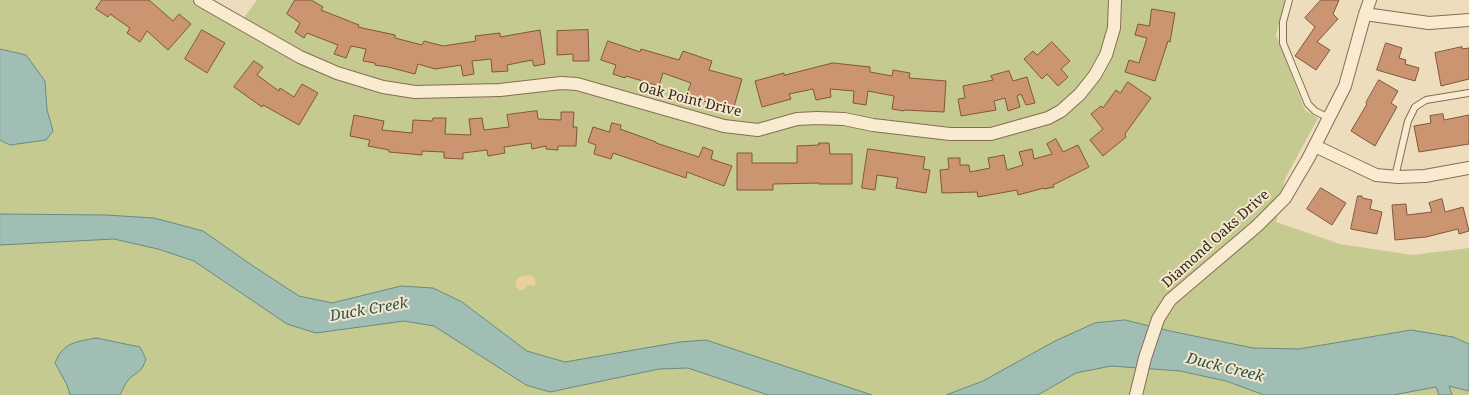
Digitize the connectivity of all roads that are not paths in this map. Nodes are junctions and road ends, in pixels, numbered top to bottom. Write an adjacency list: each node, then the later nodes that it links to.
1 (1115, 0): 4 (street, Oak Point Drive)
2 (1289, 0): 8 (lane)
3 (1370, 0): 5 (street, Diamond Oaks Drive)
4 (207, 2)
5 (1365, 14): 6 (street); 8 (street, Diamond Oaks Drive)
6 (1469, 20)
7 (1469, 93): 11 (lane)
8 (1329, 118): 9 (street, Diamond Oaks Drive)
9 (1316, 146): 11 (street); 12 (street, Diamond Oaks Drive)
10 (1469, 168): 11 (street)
11 (1395, 177)
12 (1136, 395)

